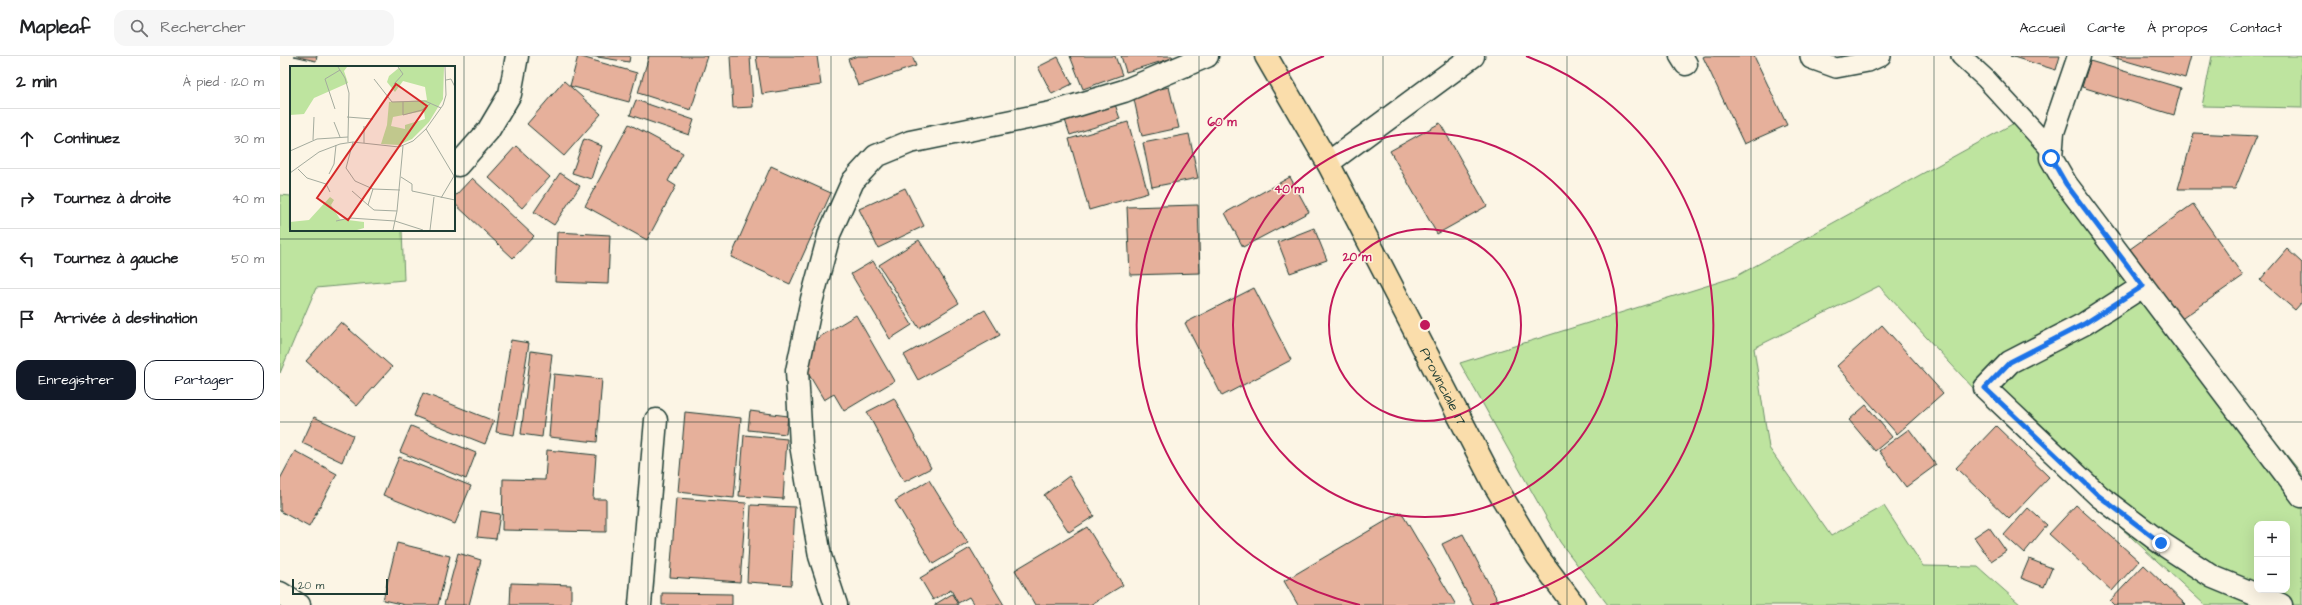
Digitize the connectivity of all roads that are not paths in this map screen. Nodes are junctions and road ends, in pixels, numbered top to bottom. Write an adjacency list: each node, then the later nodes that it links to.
1 (517, 56): 11 (street)
2 (1207, 56): 18 (street)
3 (1266, 56): 10 (main road, Provinciale 17)
4 (1473, 56): 10 (street)
5 (1810, 56): 6 (lane)
6 (1881, 56)
7 (1961, 56): 9 (lane)
8 (2079, 56): 9 (street)
9 (2052, 151): 12 (street)
10 (1328, 163): 19 (main road, Provinciale 17)
11 (458, 165)
12 (2143, 286): 14 (street); 20 (street)
13 (656, 420): 17 (street)
14 (2302, 496)
15 (280, 593): 16 (street)
16 (299, 605)
17 (640, 605)
18 (836, 605)
19 (1574, 605)
20 (2281, 605)

